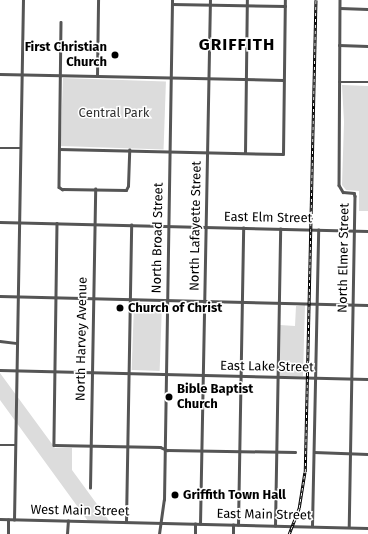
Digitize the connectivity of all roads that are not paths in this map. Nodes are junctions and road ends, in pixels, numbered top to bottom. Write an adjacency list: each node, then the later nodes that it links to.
1 (23, 0): 17 (street)
2 (98, 0): 19 (street)
3 (210, 0): 8 (street, North Lafayette Street)
4 (248, 0): 9 (street)
5 (285, 0): 10 (street)
6 (340, 0): 11 (street, North Elmer Street)
7 (172, 2): 8 (street); 20 (street, North Broad Street)
8 (210, 4): 9 (street); 21 (street, North Lafayette Street)
9 (247, 5): 10 (street); 22 (street)
10 (285, 6): 23 (street)
11 (340, 8): 12 (street); 14 (street, North Elmer Street)
12 (368, 8)
13 (61, 22): 18 (street)
14 (339, 45): 15 (street); 24 (street, North Elmer Street)
15 (368, 46)
16 (0, 74): 17 (street)
17 (22, 74): 18 (street); 27 (street)
18 (60, 75): 19 (street); 28 (street)
19 (97, 76): 20 (street)
20 (171, 78): 21 (street); 30 (street, North Broad Street)
21 (209, 79): 22 (street); 31 (street, North Lafayette Street)
22 (246, 80): 23 (street); 32 (street)
23 (284, 80): 32 (street)
24 (339, 82): 25 (street); 44 (street, North Elmer Street)
25 (368, 82)
26 (0, 148): 27 (street)
27 (21, 148): 35 (street)
28 (59, 149): 29 (street); 33 (street)
29 (129, 150): 30 (street); 33 (street)
30 (170, 152): 31 (street); 39 (street, North Broad Street)
31 (207, 153): 32 (street); 40 (street, North Lafayette Street)
32 (245, 153)
33 (95, 189): 37 (street, North Harvey Avenue)
34 (0, 222): 35 (street, East Elm Street)
35 (19, 222): 36 (street, East Elm Street); 47 (street)
36 (57, 223): 37 (street, East Elm Street); 48 (street)
37 (94, 224): 38 (street, East Elm Street); 49 (street, North Harvey Avenue)
38 (132, 225): 39 (street, East Elm Street); 50 (street)
39 (168, 226): 40 (street, East Elm Street); 51 (street, North Broad Street)
40 (206, 227): 41 (street, East Elm Street); 52 (street, North Lafayette Street)
41 (243, 228): 42 (street, East Elm Street); 53 (street)
42 (280, 229): 43 (street, East Elm Street); 54 (street)
43 (318, 230): 44 (street, East Elm Street); 55 (street)
44 (355, 230): 45 (street, East Elm Street); 56 (street, North Elmer Street)
45 (368, 231)
46 (0, 296): 47 (street)
47 (18, 296): 48 (street); 59 (street)
48 (55, 297): 49 (street); 62 (street)
49 (93, 298): 50 (street); 63 (street, North Harvey Avenue)
50 (130, 299): 51 (street); 64 (street)
51 (167, 300): 52 (street); 65 (street, North Broad Street)
52 (205, 301): 53 (street); 66 (street, North Lafayette Street)
53 (242, 302): 54 (street); 67 (street)
54 (279, 303): 55 (street); 68 (street)
55 (316, 304): 56 (street); 69 (street)
56 (353, 305): 57 (street); 70 (street, North Elmer Street)
57 (368, 305)
58 (0, 341): 59 (street)
59 (17, 343): 61 (street)
60 (0, 370): 61 (street, East Lake Street)
61 (17, 371): 62 (street, East Lake Street); 73 (street)
62 (54, 372): 63 (street, East Lake Street); 74 (street)
63 (92, 373): 64 (street, East Lake Street); 74 (street, North Harvey Avenue)
64 (129, 374): 65 (street, East Lake Street); 75 (street)
65 (166, 374): 66 (street, East Lake Street); 76 (street, North Broad Street)
66 (203, 376): 67 (street, East Lake Street); 77 (street, North Lafayette Street)
67 (240, 376): 68 (street, East Lake Street); 78 (street)
68 (278, 377): 69 (street, East Lake Street); 79 (street)
69 (315, 378): 70 (street, East Lake Street); 81 (street)
70 (352, 379): 71 (street, East Lake Street); 82 (street, North Elmer Street)
71 (368, 379)
72 (0, 445): 73 (street)
73 (16, 445): 87 (street)
74 (90, 447): 75 (street); 84 (street, North Harvey Avenue)
75 (128, 448): 76 (street); 89 (street)
76 (164, 449): 77 (street); 90 (street, North Broad Street)
77 (202, 450): 78 (street); 92 (street, North Lafayette Street)
78 (239, 450): 79 (street); 94 (street)
79 (276, 451): 80 (street); 95 (street)
80 (295, 452)
81 (314, 452): 82 (street); 96 (street)
82 (350, 453): 83 (street); 97 (street, North Elmer Street)
83 (368, 454)
84 (90, 488)
85 (0, 519): 86 (street, West Main Street)
86 (8, 520): 87 (street, West Main Street); 99 (street)
87 (14, 520): 88 (street, West Main Street)
88 (68, 521): 89 (street, West Main Street); 100 (street)
89 (126, 522): 90 (street, West Main Street)
90 (160, 523): 91 (street, East Main Street); 101 (street, North Broad Street)
91 (196, 524): 92 (street, East Main Street); 102 (street)
92 (200, 524): 93 (street, East Main Street)
93 (233, 525): 94 (street, East Main Street); 103 (street)
94 (238, 525): 95 (street, East Main Street)
95 (275, 526): 96 (street, East Main Street)
96 (312, 526): 97 (street, East Main Street)
97 (349, 527): 98 (street, East Main Street)
98 (368, 528)
99 (8, 534)
100 (67, 534)
101 (159, 534)
102 (195, 534)
103 (233, 534)

